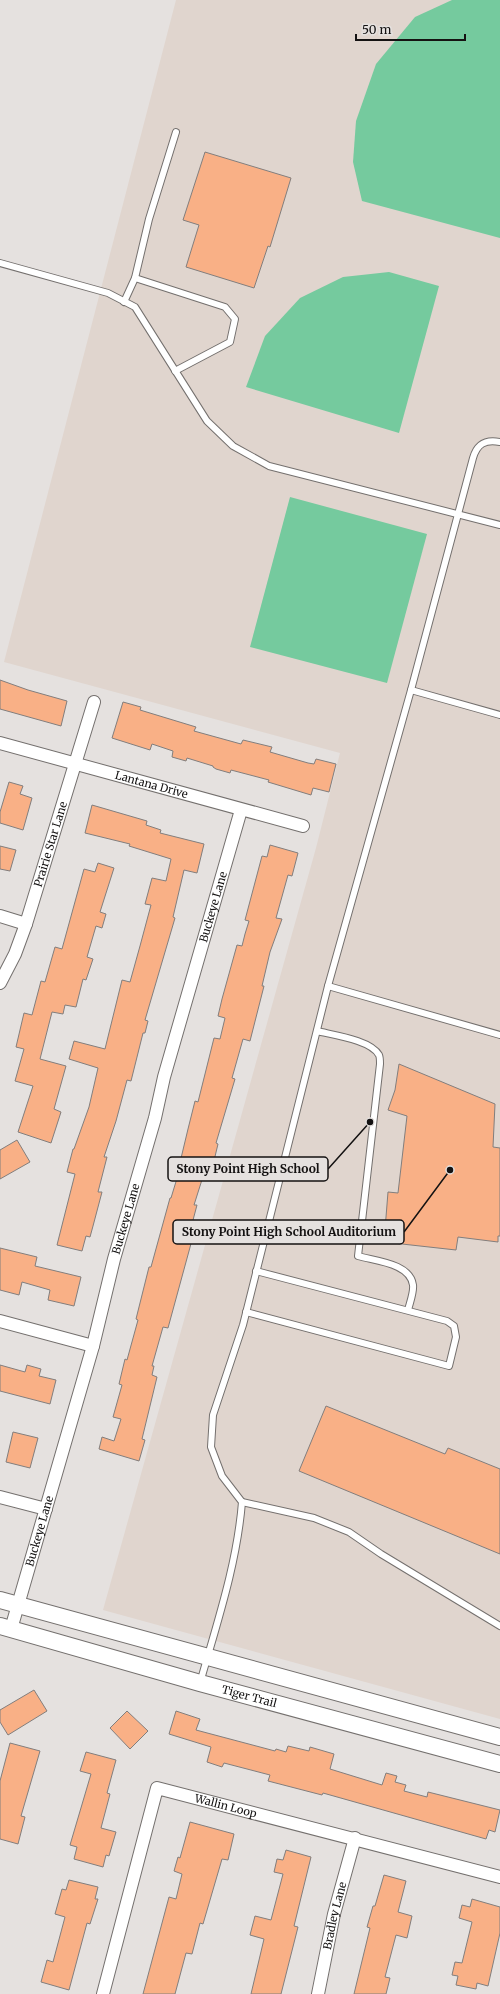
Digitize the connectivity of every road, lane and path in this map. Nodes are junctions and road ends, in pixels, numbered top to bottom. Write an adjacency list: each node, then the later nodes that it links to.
1 (176, 132): 3 (lane)
2 (0, 263): 4 (lane)
3 (135, 278): 4 (lane); 5 (lane)
4 (124, 302): 5 (lane)
5 (175, 371): 7 (lane)
6 (500, 442): 7 (lane)
7 (458, 513): 8 (lane); 9 (lane)
8 (500, 525)
9 (411, 690): 11 (lane); 19 (lane)
10 (94, 702): 13 (street, Prairie Star Lane)
11 (500, 714)
12 (0, 743): 13 (street, Lantana Drive)
13 (75, 763): 14 (street, Lantana Drive); 17 (street, Prairie Star Lane)
14 (241, 810): 15 (street, Lantana Drive); 26 (street, Buckeye Lane)
15 (304, 826)
16 (0, 916): 17 (street)
17 (26, 924): 18 (street, Prairie Star Lane)
18 (0, 983)
19 (328, 986): 20 (lane); 21 (lane)
20 (317, 1030): 22 (lane); 23 (lane)
21 (500, 1036)
22 (256, 1271): 23 (lane); 24 (lane)
23 (408, 1310): 24 (lane)
24 (246, 1312): 28 (lane)
25 (0, 1321): 26 (street)
26 (93, 1346): 29 (street, Buckeye Lane)
27 (0, 1497): 29 (street)
28 (242, 1502): 32 (lane); 34 (lane)
29 (46, 1509): 31 (street, Buckeye Lane)
30 (0, 1600): 31 (street)
31 (19, 1604): 33 (street, Buckeye Lane); 34 (street)
32 (500, 1626)
33 (6, 1627): 35 (street, Tiger Trail)
34 (207, 1658): 35 (lane); 36 (street)
35 (200, 1683): 37 (street, Tiger Trail)
36 (500, 1737)
37 (500, 1764)
38 (354, 1838): 39 (street, Wallin Loop); 40 (street, Wallin Loop); 41 (street, Bradley Lane)
39 (500, 1877)
40 (103, 1994)
41 (318, 1994)

